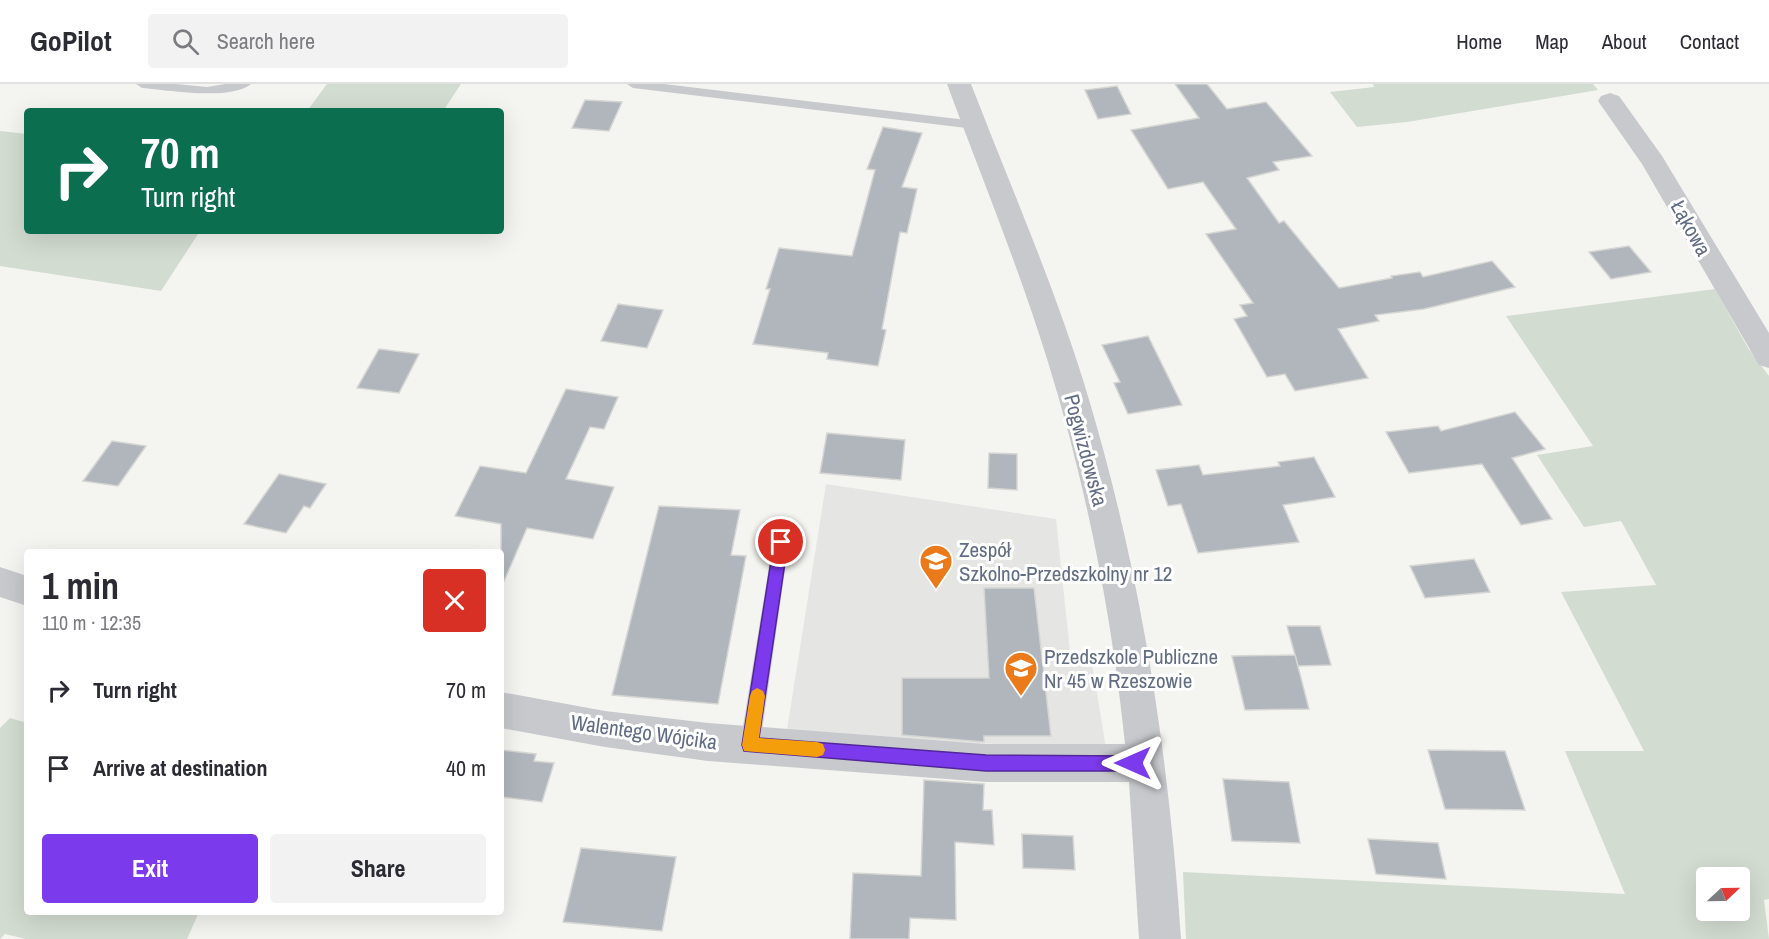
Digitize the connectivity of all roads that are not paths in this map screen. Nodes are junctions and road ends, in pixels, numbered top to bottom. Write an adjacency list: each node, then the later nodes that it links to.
1 (142, 84): 2 (lane)
2 (245, 84)
3 (633, 84): 6 (lane)
4 (959, 84): 6 (street, Pogwizdowska)
5 (1610, 101): 7 (street, Łąkowa)
6 (975, 124): 13 (street, Pogwizdowska)
7 (1769, 357)
8 (781, 542): 12 (lane)
9 (0, 582): 10 (street)
10 (24, 590)
11 (504, 711): 12 (street, Walentego Wójcika)
12 (750, 745): 13 (street, Walentego Wójcika)
13 (1147, 763): 14 (street, Pogwizdowska)
14 (1160, 939)

